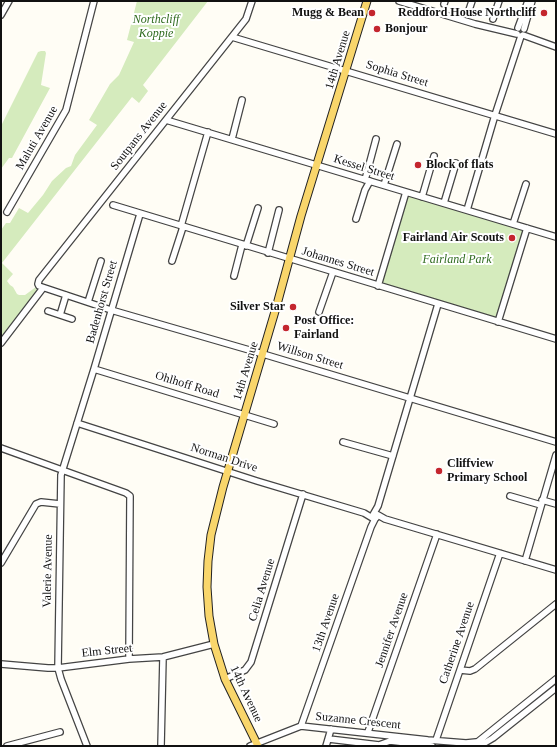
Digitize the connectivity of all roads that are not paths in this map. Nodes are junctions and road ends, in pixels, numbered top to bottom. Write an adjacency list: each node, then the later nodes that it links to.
1 (7, 1): 11 (street)
2 (94, 1): 38 (street, Maluti Avenue)
3 (252, 1): 14 (street, Soutpans Avenue)
4 (367, 1): 16 (main road, 14th Avenue)
5 (399, 1): 13 (street)
6 (472, 1): 10 (street)
7 (499, 1): 12 (street)
8 (528, 1): 13 (street)
9 (532, 1): 13 (street)
10 (469, 10)
11 (1, 15)
12 (493, 18)
13 (520, 32): 15 (street); 18 (street)
14 (232, 37): 16 (street, Sophia Street); 19 (street, Soutpans Avenue)
15 (556, 47)
16 (346, 71): 18 (street, Sophia Street); 27 (main road, 14th Avenue)
17 (242, 100): 22 (street)
18 (495, 115): 21 (street, Sophia Street); 37 (street)
19 (166, 120): 20 (street, Kessel Street); 53 (street, Soutpans Avenue)
20 (208, 132): 22 (street, Kessel Street); 42 (street)
21 (556, 134)
22 (232, 139): 27 (street, Kessel Street)
23 (376, 139): 28 (street)
24 (397, 144): 30 (street)
25 (434, 156): 32 (street)
26 (456, 162): 33 (street)
27 (317, 165): 28 (street, Kessel Street); 47 (main road, 14th Avenue)
28 (368, 180): 30 (street, Kessel Street); 40 (street)
29 (526, 184): 41 (street)
30 (384, 185): 31 (street, Kessel Street)
31 (406, 192): 32 (street, Kessel Street); 52 (street)
32 (422, 197): 33 (street, Kessel Street)
33 (444, 203): 37 (street, Kessel Street)
34 (113, 205): 39 (street, Johannes Street)
35 (258, 208): 45 (street)
36 (279, 210): 46 (street)
37 (467, 210): 41 (street, Kessel Street)
38 (7, 212)
39 (140, 214): 42 (street, Johannes Street); 57 (street, Badenhorst Street)
40 (356, 219)
41 (513, 224): 43 (street, Kessel Street)
42 (182, 227): 45 (street, Johannes Street); 49 (street)
43 (527, 228): 44 (street, Kessel Street); 62 (street)
44 (556, 237)
45 (244, 245): 46 (street, Johannes Street); 51 (street)
46 (268, 252): 47 (street, Johannes Street)
47 (290, 259): 50 (street, Johannes Street); 65 (main road, 14th Avenue)
48 (101, 261): 55 (street)
49 (172, 261)
50 (333, 272): 52 (street, Johannes Street); 59 (street)
51 (234, 276)
52 (378, 286): 56 (street, Johannes Street)
53 (43, 288): 54 (street, Willson Street); 64 (street)
54 (66, 295): 55 (street, Willson Street); 60 (street)
55 (88, 302): 57 (street, Willson Street)
56 (438, 304): 62 (street, Johannes Street); 68 (street, 13th Avenue)
57 (111, 310): 65 (street, Willson Street); 66 (street, Badenhorst Street)
58 (48, 311): 60 (street)
59 (320, 312)
60 (60, 315): 61 (street)
61 (72, 319)
62 (498, 322): 63 (street, Johannes Street)
63 (556, 339)
64 (1, 343)
65 (263, 354): 68 (street, Willson Street); 69 (main road, 14th Avenue)
66 (94, 369): 67 (street, Badenhorst Street); 69 (street, Ohlhoff Road)
67 (86, 396): 70 (street, Valerie Avenue)
68 (410, 398): 73 (street, Willson Street); 76 (street, 13th Avenue)
69 (245, 414): 71 (street, Ohlhoff Road); 78 (main road, 14th Avenue)
70 (77, 423): 77 (street, Valerie Avenue); 78 (street, Norman Drive)
71 (274, 424)
72 (343, 442): 76 (street)
73 (556, 442)
74 (1, 448): 77 (street)
75 (556, 454): 81 (street)
76 (393, 456): 84 (street, 13th Avenue)
77 (62, 470): 82 (street, Valerie Avenue); 93 (street)
78 (228, 471): 79 (street, Norman Drive); 91 (main road, 14th Avenue)
79 (303, 494): 84 (street, Norman Drive); 97 (street, Celia Avenue)
80 (510, 496): 81 (street)
81 (542, 503): 83 (street); 87 (street)
82 (60, 504): 88 (street); 95 (street, Valerie Avenue)
83 (556, 504)
84 (375, 516): 85 (street, Norman Drive); 100 (street, 13th Avenue)
85 (437, 534): 86 (street, Norman Drive); 103 (street, Jennifer Avenue)
86 (500, 553): 87 (street, Norman Drive); 96 (street, Catherine Avenue)
87 (525, 561): 89 (street, Norman Drive)
88 (1, 563)
89 (556, 570)
90 (556, 604): 96 (street)
91 (214, 644): 92 (street, Elm Street); 97 (main road, 14th Avenue)
92 (163, 657): 93 (street, Elm Street); 112 (street)
93 (129, 659): 95 (street, Elm Street)
94 (1, 664): 95 (street, Elm Street)
95 (58, 668): 111 (street, Valerie Avenue)
96 (460, 670): 106 (street, Catherine Avenue)
97 (225, 679): 108 (main road, 14th Avenue)
98 (556, 679): 109 (street)
99 (556, 688): 109 (street)
100 (301, 726): 101 (street, Suzanne Crescent); 108 (street, Suzanne Crescent)
101 (331, 729): 103 (street, Suzanne Crescent); 105 (street)
102 (60, 732): 110 (street)
103 (368, 732): 104 (street, Suzanne Crescent)
104 (388, 735): 106 (street, Suzanne Crescent); 107 (street)
105 (329, 739): 107 (street); 113 (street)
106 (436, 740): 109 (street, Suzanne Crescent)
107 (386, 743): 114 (street)
108 (255, 745)
109 (480, 745)
110 (7, 746)
111 (87, 746)
112 (161, 746)
113 (326, 746)
114 (428, 746): 115 (street)
115 (432, 746)

